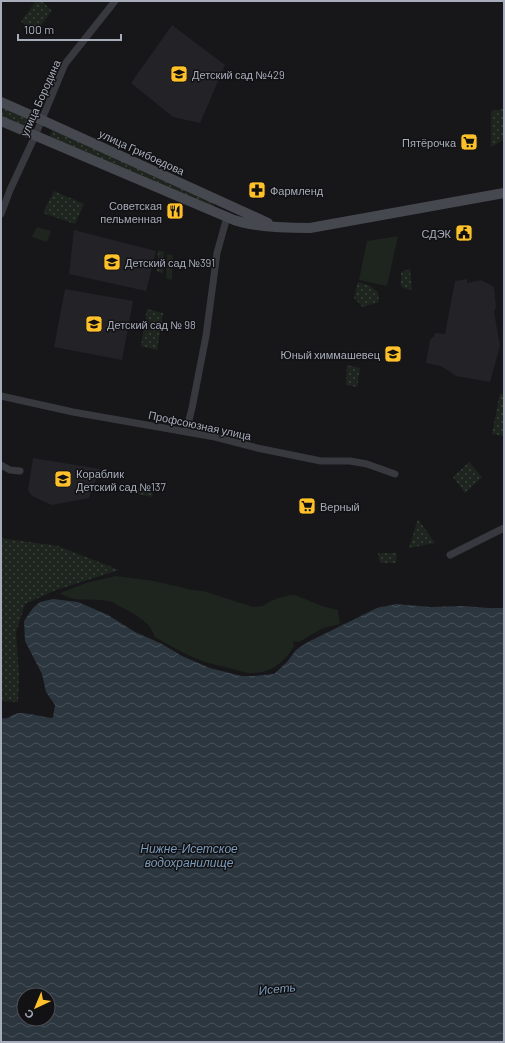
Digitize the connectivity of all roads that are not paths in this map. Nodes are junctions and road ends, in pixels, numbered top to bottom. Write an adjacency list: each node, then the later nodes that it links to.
1 (115, 1): 3 (street, улица Бородина)
2 (1, 102): 3 (main road, улица Грибоедова)
3 (42, 120): 5 (street, улица Бородина); 9 (main road, улица Грибоедова)
4 (1, 121): 5 (main road, улица Грибоедова)
5 (35, 136): 7 (street, улица Бородина); 8 (main road, улица Грибоедова)
6 (504, 193): 9 (main road, улица Грибоедова)
7 (1, 214)
8 (227, 217): 9 (main road, улица Грибоедова); 11 (street)
9 (273, 226)
10 (1, 396): 11 (street, Профсоюзная улица)
11 (186, 432): 14 (street, Профсоюзная улица)
12 (1, 465): 13 (street)
13 (20, 471)
14 (395, 474)
15 (504, 528): 16 (street)
16 (450, 555)

